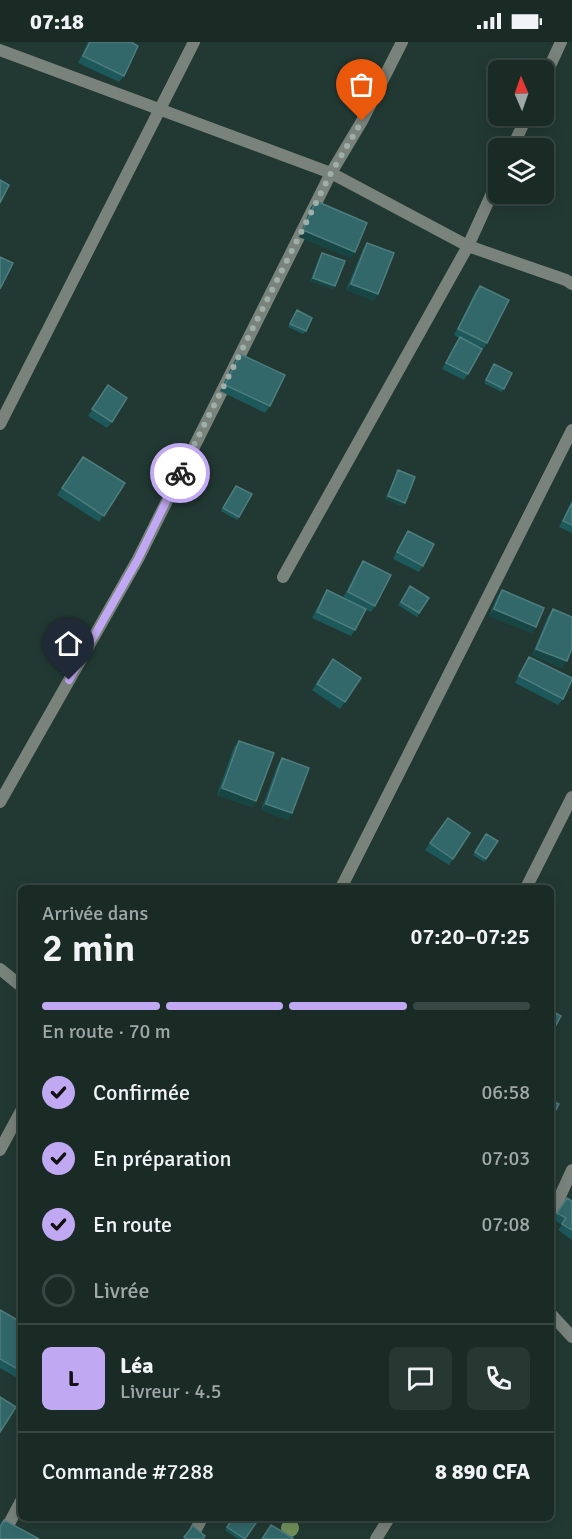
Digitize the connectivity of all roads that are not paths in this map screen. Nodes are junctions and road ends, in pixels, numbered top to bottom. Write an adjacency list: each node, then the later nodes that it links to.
1 (195, 42): 6 (street)
2 (402, 42): 7 (street)
3 (561, 42): 5 (street)
4 (0, 50): 6 (street)
5 (553, 60)
6 (159, 109): 7 (street); 11 (street)
7 (331, 173): 9 (street); 15 (street)
8 (488, 202): 9 (street)
9 (468, 246): 10 (street); 13 (street)
10 (572, 284)
11 (0, 424)
12 (572, 430): 16 (street)
13 (283, 577)
14 (572, 797): 17 (street)
15 (0, 802)
16 (342, 885)
17 (528, 885)
18 (0, 969): 19 (street)
19 (18, 984)
20 (18, 1117): 21 (street)
21 (0, 1150)
22 (572, 1170): 23 (street)
23 (554, 1209)
24 (554, 1317): 25 (street)
25 (572, 1337)
26 (18, 1507): 29 (street)
27 (200, 1521): 30 (street)
28 (387, 1521): 31 (street)
29 (1, 1539)
30 (191, 1539)
31 (376, 1539)

